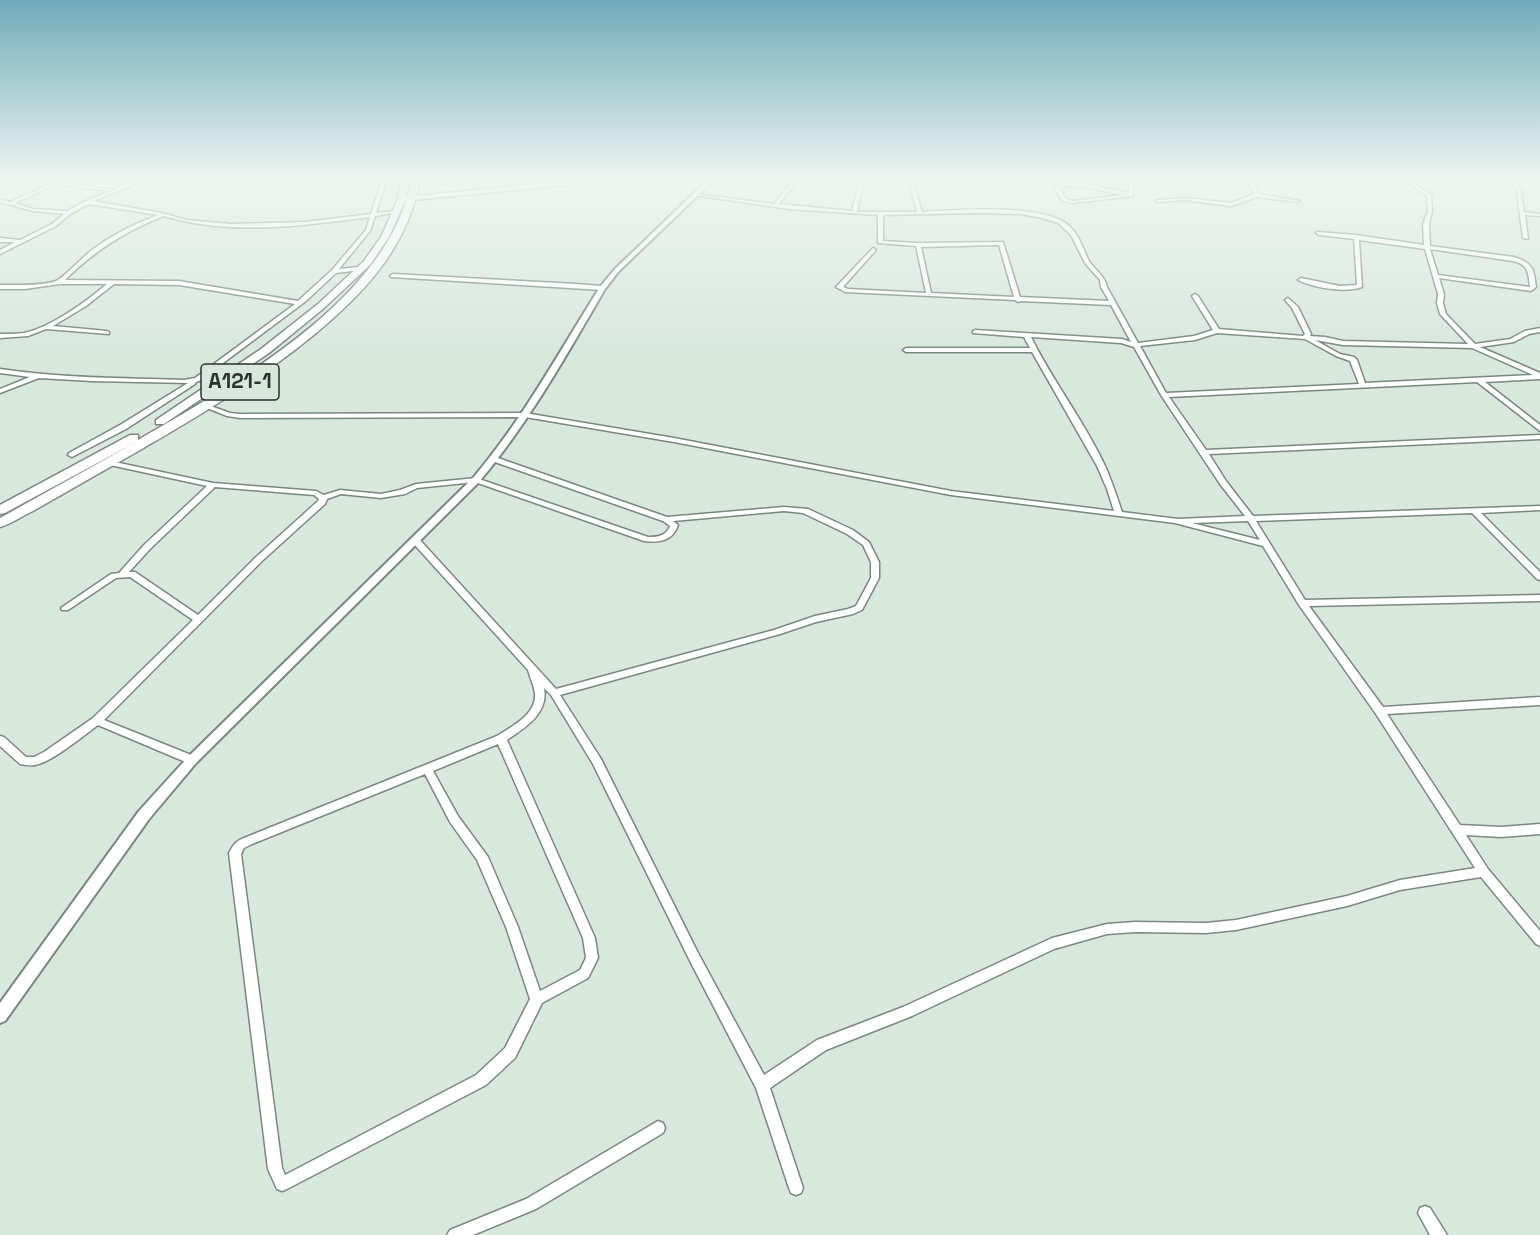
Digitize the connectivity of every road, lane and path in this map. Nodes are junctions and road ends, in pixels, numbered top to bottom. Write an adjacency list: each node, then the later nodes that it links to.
1 (33, 236): 13 (street)
2 (114, 236): 25 (street)
3 (363, 236): 20 (street)
4 (386, 236): 18 (highway, A121-1)
5 (397, 236): 57 (highway, A121-1)
6 (654, 236): 28 (street)
7 (880, 236): 14 (street)
8 (1073, 236): 34 (street)
9 (1343, 236): 11 (street)
10 (1426, 236): 15 (street)
11 (1356, 237): 15 (street); 24 (street)
12 (0, 240): 13 (street)
13 (21, 242): 17 (street)
14 (918, 245): 29 (street); 31 (street)
15 (1426, 247): 19 (street); 23 (street)
16 (873, 250): 29 (street)
17 (0, 252)
18 (358, 269): 20 (street); 69 (highway, A121-1)
19 (1532, 270): 21 (street); 23 (street)
20 (334, 271): 33 (street)
21 (1540, 271)
22 (393, 276): 28 (street)
23 (1436, 276): 45 (street)
24 (1301, 280)
25 (60, 282): 26 (street); 27 (street)
26 (112, 282): 33 (street); 35 (street)
27 (0, 287)
28 (602, 288): 58 (street)
29 (929, 295): 31 (street)
30 (1195, 296): 37 (street)
31 (1018, 300): 34 (street)
32 (1288, 300): 42 (street)
33 (298, 303): 52 (street)
34 (1114, 303): 44 (street)
35 (46, 327): 39 (street); 40 (street)
36 (1540, 330): 45 (street)
37 (1217, 331): 42 (street); 44 (street)
38 (975, 332): 41 (street)
39 (106, 333)
40 (0, 336)
41 (1027, 336): 44 (street); 47 (street)
42 (1305, 337): 43 (street); 48 (street)
43 (1336, 341): 45 (street); 48 (street)
44 (1135, 345): 56 (street)
45 (1473, 346): 51 (street)
46 (906, 350): 47 (street)
47 (1033, 350): 70 (street)
48 (1354, 360): 54 (street)
49 (0, 371): 50 (street)
50 (36, 377): 52 (street); 55 (street)
51 (1540, 377): 53 (street)
52 (197, 380): 62 (street)
53 (1479, 380): 54 (street); 59 (street)
54 (1363, 386): 56 (street)
55 (0, 391)
56 (1164, 395): 61 (street)
57 (205, 406): 58 (street); 64 (highway, A121-1)
58 (525, 415): 63 (street); 70 (street)
59 (1540, 429)
60 (1540, 437): 61 (street)
61 (1204, 452): 73 (street)
62 (72, 455)
63 (495, 459): 65 (street); 72 (street)
64 (110, 463): 66 (street); 75 (highway, A121-1)
65 (476, 480): 67 (street); 72 (street); 76 (street)
66 (213, 485): 67 (street); 78 (street)
67 (323, 498): 83 (street)
68 (1540, 508): 71 (street)
69 (0, 510)
70 (1118, 512): 74 (street)
71 (1475, 512): 73 (street); 79 (street)
72 (666, 519): 85 (street)
73 (1251, 519): 74 (street); 77 (street)
74 (1175, 521): 77 (street)
75 (0, 523)
76 (416, 541): 84 (street); 91 (street)
77 (1264, 544): 81 (street)
78 (122, 574): 82 (street); 83 (street)
79 (1540, 577)
80 (1540, 598): 81 (street)
81 (1302, 603): 87 (street)
82 (65, 608)
83 (198, 619): 88 (street)
84 (531, 666): 85 (street); 89 (street)
85 (554, 693): 99 (street)
86 (1540, 701): 87 (street)
87 (1380, 711): 94 (street)
88 (97, 721): 90 (street); 91 (street)
89 (501, 739): 92 (street); 97 (street)
90 (0, 740)
91 (192, 760): 98 (street)
92 (427, 769): 97 (street); 97 (street)
93 (1540, 829): 94 (street)
94 (1458, 830): 95 (street)
95 (1484, 872): 96 (street); 99 (street)
96 (1540, 940)
97 (537, 999)
98 (0, 1016)
99 (762, 1085): 101 (street)
100 (658, 1128): 103 (street)
101 (796, 1188)
102 (1425, 1213): 104 (street)
103 (455, 1235)
104 (1439, 1235)

